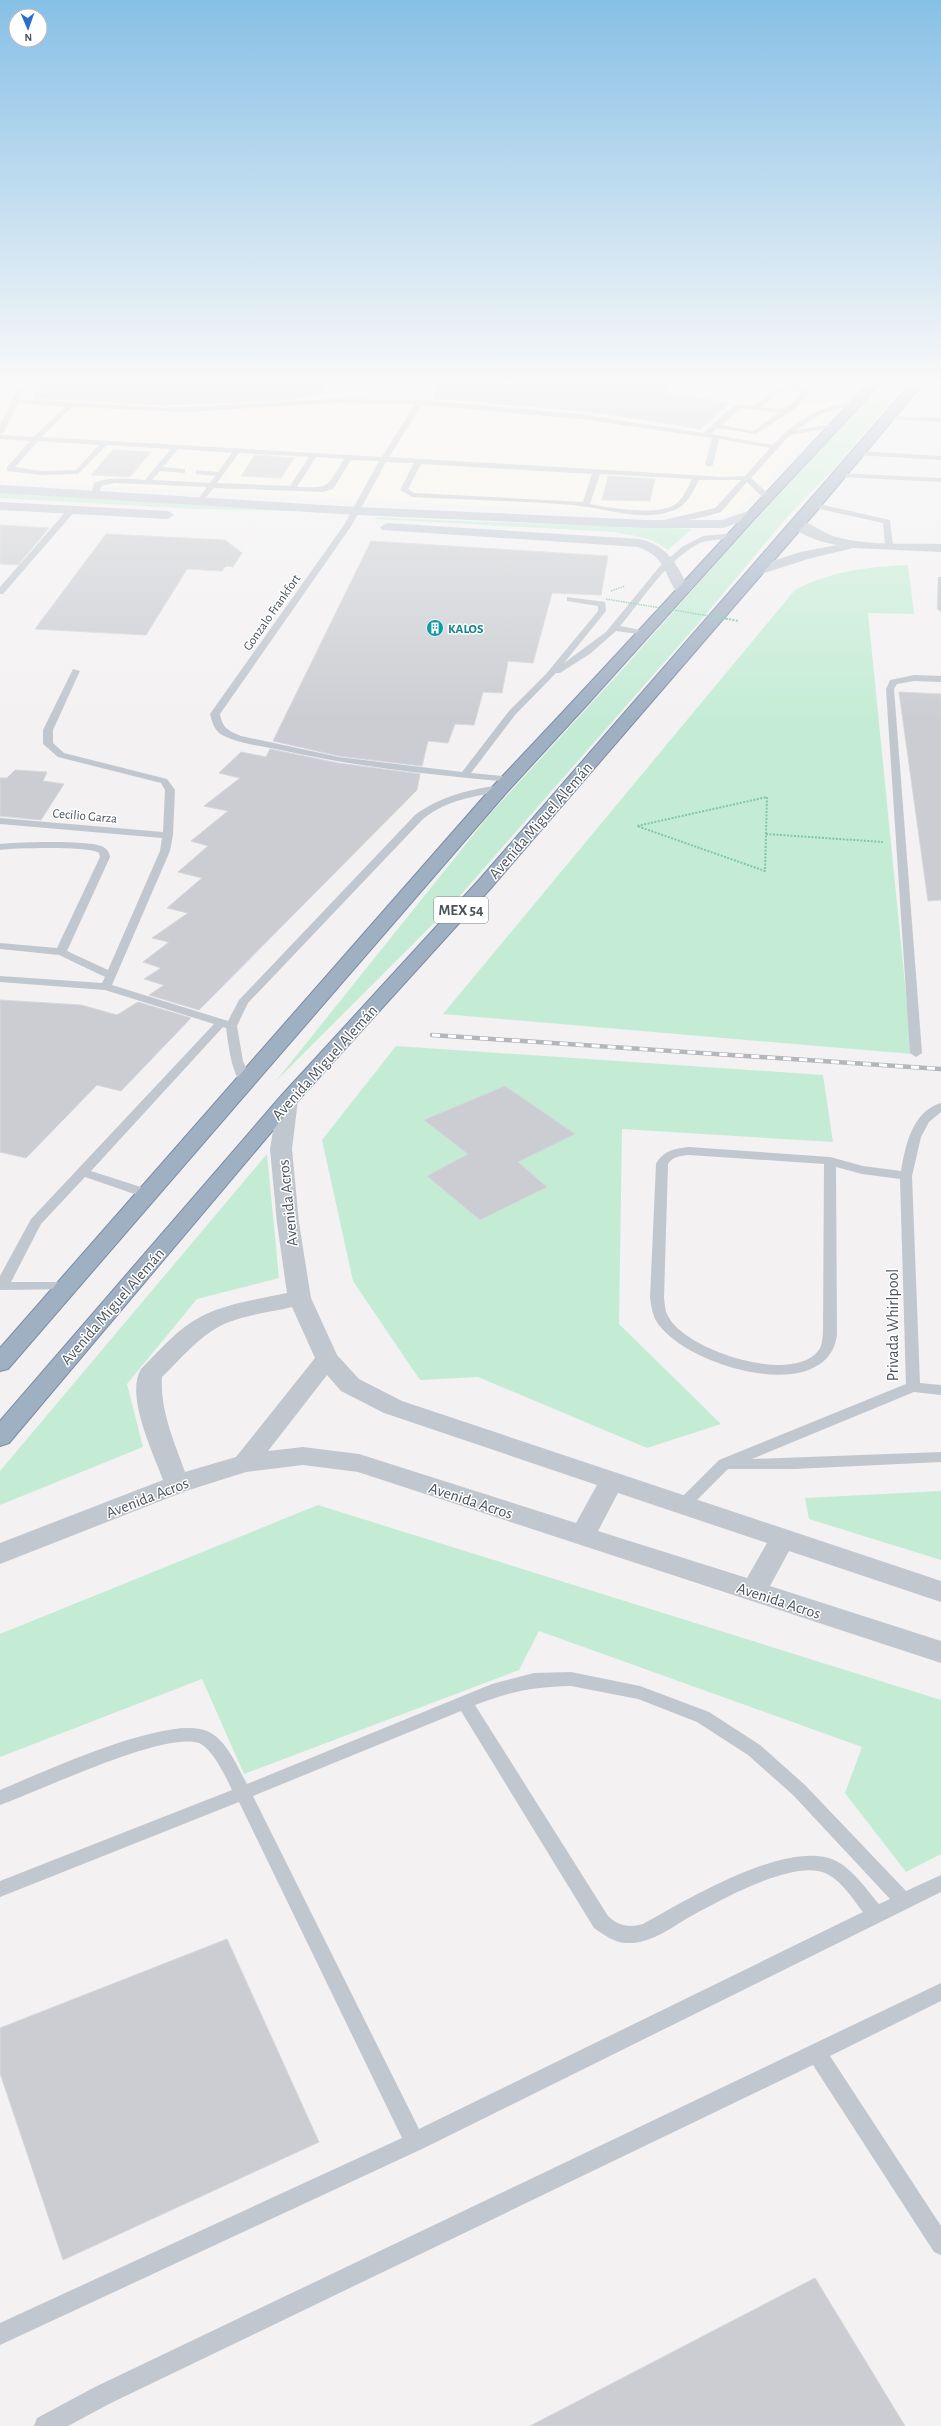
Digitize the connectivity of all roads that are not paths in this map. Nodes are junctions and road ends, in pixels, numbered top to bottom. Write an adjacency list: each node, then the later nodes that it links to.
1 (71, 494): 11 (main road)
2 (205, 494): 13 (lane)
3 (365, 494): 21 (lane, Gonzalo Frankfort)
4 (424, 494): 14 (lane)
5 (589, 494): 14 (lane)
6 (686, 494): 14 (lane)
7 (732, 494): 24 (lane)
8 (764, 494): 12 (lane)
9 (770, 494): 12 (highway, MEX 54)
10 (823, 494): 15 (highway, Avenida Miguel Alemán / MEX 54)
11 (95, 496): 13 (main road)
12 (767, 497): 19 (highway, MEX 54)
13 (200, 502): 21 (main road)
14 (586, 505)
15 (814, 505): 22 (highway, Avenida Miguel Alemán / MEX 54); 27 (lane)
16 (0, 506): 17 (main road)
17 (72, 510): 18 (main road); 33 (lane)
18 (105, 512): 20 (main road); 21 (main road)
19 (752, 514): 24 (main road); 25 (highway, MEX 54)
20 (181, 516)
21 (353, 518): 23 (main road); 24 (main road); 29 (main road); 41 (lane, Gonzalo Frankfort)
22 (797, 523): 26 (street); 30 (highway, Avenida Miguel Alemán / MEX 54)
23 (332, 524)
24 (647, 524)
25 (733, 535): 29 (lane); 32 (highway, MEX 54)
26 (858, 545): 27 (street); 30 (street)
27 (889, 546): 28 (street)
28 (941, 548)
29 (670, 562): 32 (main road); 36 (lane)
30 (756, 571): 54 (highway, Avenida Miguel Alemán / MEX 54)
31 (941, 579): 35 (lane)
32 (684, 591): 37 (highway, MEX 54)
33 (0, 592)
34 (570, 599): 39 (lane)
35 (941, 609)
36 (614, 628): 37 (lane); 39 (lane)
37 (643, 633): 42 (highway, MEX 54)
38 (76, 671): 44 (lane)
39 (549, 676): 41 (lane)
40 (941, 679): 52 (lane)
41 (465, 774): 42 (lane)
42 (505, 783): 51 (lane); 53 (highway, MEX 54)
43 (0, 821): 44 (lane, Cecilio Garza)
44 (168, 835): 48 (lane)
45 (0, 848): 47 (lane)
46 (0, 946): 47 (lane)
47 (60, 952): 48 (lane)
48 (110, 976): 50 (lane)
49 (0, 979): 50 (lane)
50 (106, 987): 51 (lane)
51 (226, 1024): 53 (lane); 57 (lane)
52 (916, 1053)
53 (246, 1082): 59 (highway, MEX 54)
54 (288, 1100): 62 (street, Avenida Acros); 67 (highway, Avenida Miguel Alemán / MEX 54)
55 (940, 1108): 58 (lane, Privada Whirlpool)
56 (830, 1160): 56 (lane); 58 (lane)
57 (81, 1172): 59 (lane); 60 (lane)
58 (906, 1176): 65 (lane, Privada Whirlpool)
59 (148, 1194): 61 (highway, MEX 54)
60 (1, 1286): 61 (lane)
61 (68, 1286): 64 (highway, MEX 54)
62 (299, 1298): 63 (street, Avenida Acros); 72 (street)
63 (327, 1359): 69 (street); 71 (street, Avenida Acros)
64 (1, 1361)
65 (913, 1386): 66 (lane); 70 (lane, Privada Whirlpool)
66 (941, 1390)
67 (0, 1437)
68 (941, 1457): 70 (lane)
69 (244, 1463): 72 (street, Avenida Acros); 74 (street, Avenida Acros)
70 (724, 1464): 73 (lane, Privada Whirlpool)
71 (612, 1481): 73 (street, Avenida Acros); 74 (street)
72 (177, 1484): 76 (street, Avenida Acros)
73 (683, 1505): 75 (street, Avenida Acros)
74 (582, 1536): 77 (street, Avenida Acros)
75 (783, 1539): 77 (street); 78 (street, Avenida Acros)
76 (0, 1554)
77 (753, 1591): 79 (street, Avenida Acros)
78 (941, 1592)
79 (941, 1652)
80 (465, 1703): 81 (lane); 85 (lane); 86 (lane)
81 (243, 1794): 82 (lane); 84 (lane); 89 (lane)
82 (0, 1798)
83 (941, 1883): 85 (lane)
84 (0, 1889)
85 (904, 1901): 86 (lane)
86 (877, 1915): 89 (lane)
87 (941, 1992): 88 (lane)
88 (817, 2053): 90 (lane); 92 (lane)
89 (415, 2142): 91 (lane)
90 (941, 2245)
91 (0, 2334)
92 (45, 2426)

